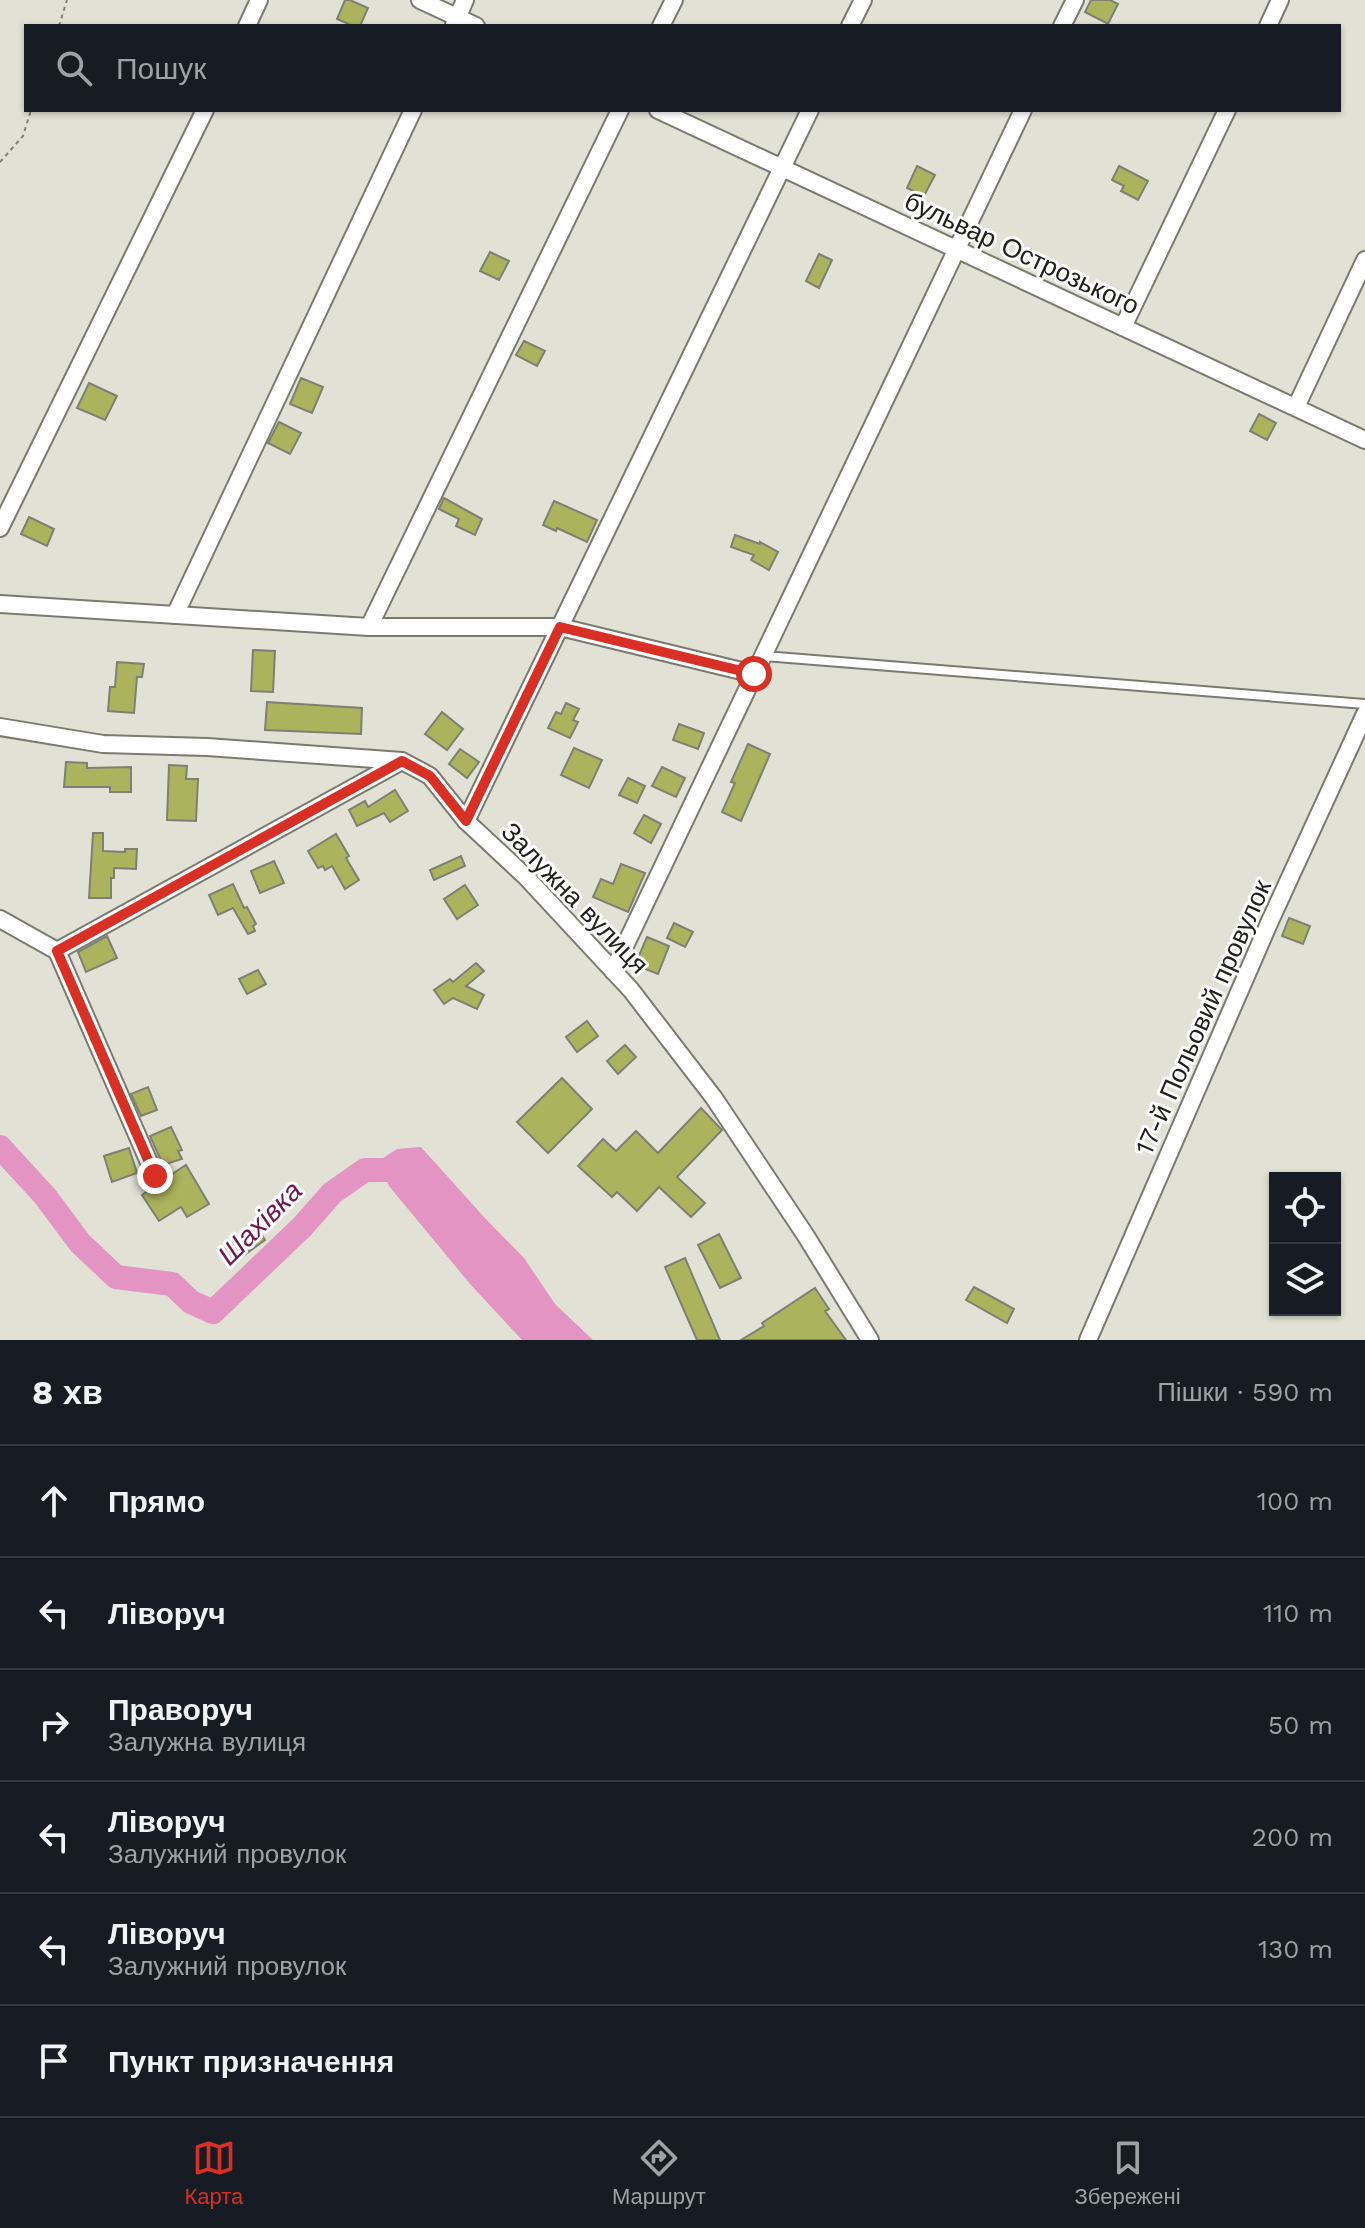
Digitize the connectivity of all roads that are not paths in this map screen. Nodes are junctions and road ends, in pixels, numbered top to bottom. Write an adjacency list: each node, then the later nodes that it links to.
1 (259, 0): 9 (street)
2 (420, 0): 8 (street)
3 (465, 0): 8 (street)
4 (674, 0): 10 (street)
5 (863, 0): 11 (street)
6 (1075, 0): 12 (street)
7 (1280, 0): 13 (street)
8 (455, 22)
9 (248, 24)
10 (662, 24)
11 (851, 24)
12 (1063, 24)
13 (1269, 24)
14 (204, 112): 27 (street)
15 (412, 112): 29 (street)
16 (619, 112): 30 (street)
17 (662, 112): 21 (street, бульвар Острозького)
18 (809, 112): 21 (street)
19 (1022, 112): 22 (street)
20 (1226, 112): 24 (street)
21 (782, 166): 22 (street, бульвар Острозького); 31 (street)
22 (956, 249): 24 (street, бульвар Острозького); 32 (street)
23 (1365, 260): 25 (street)
24 (1123, 327): 25 (street, бульвар Острозького)
25 (1296, 407): 26 (street, бульвар Острозького)
26 (1365, 440)
27 (0, 528)
28 (0, 604): 29 (street)
29 (175, 615): 30 (street)
30 (369, 627): 31 (street)
31 (560, 627): 33 (street); 38 (street)
32 (763, 656): 33 (street); 34 (lane)
33 (754, 674): 41 (street)
34 (1365, 704)
35 (1365, 714): 44 (street, 17-й Польовий провулок)
36 (0, 727): 37 (street, Залужна вулиця)
37 (402, 761): 38 (street, Залужна вулиця); 40 (street)
38 (466, 821): 41 (street, Залужна вулиця)
39 (0, 919): 40 (street)
40 (57, 951): 42 (street)
41 (613, 971): 43 (street, Залужна вулиця)
42 (155, 1176)
43 (870, 1340)
44 (1088, 1340)

